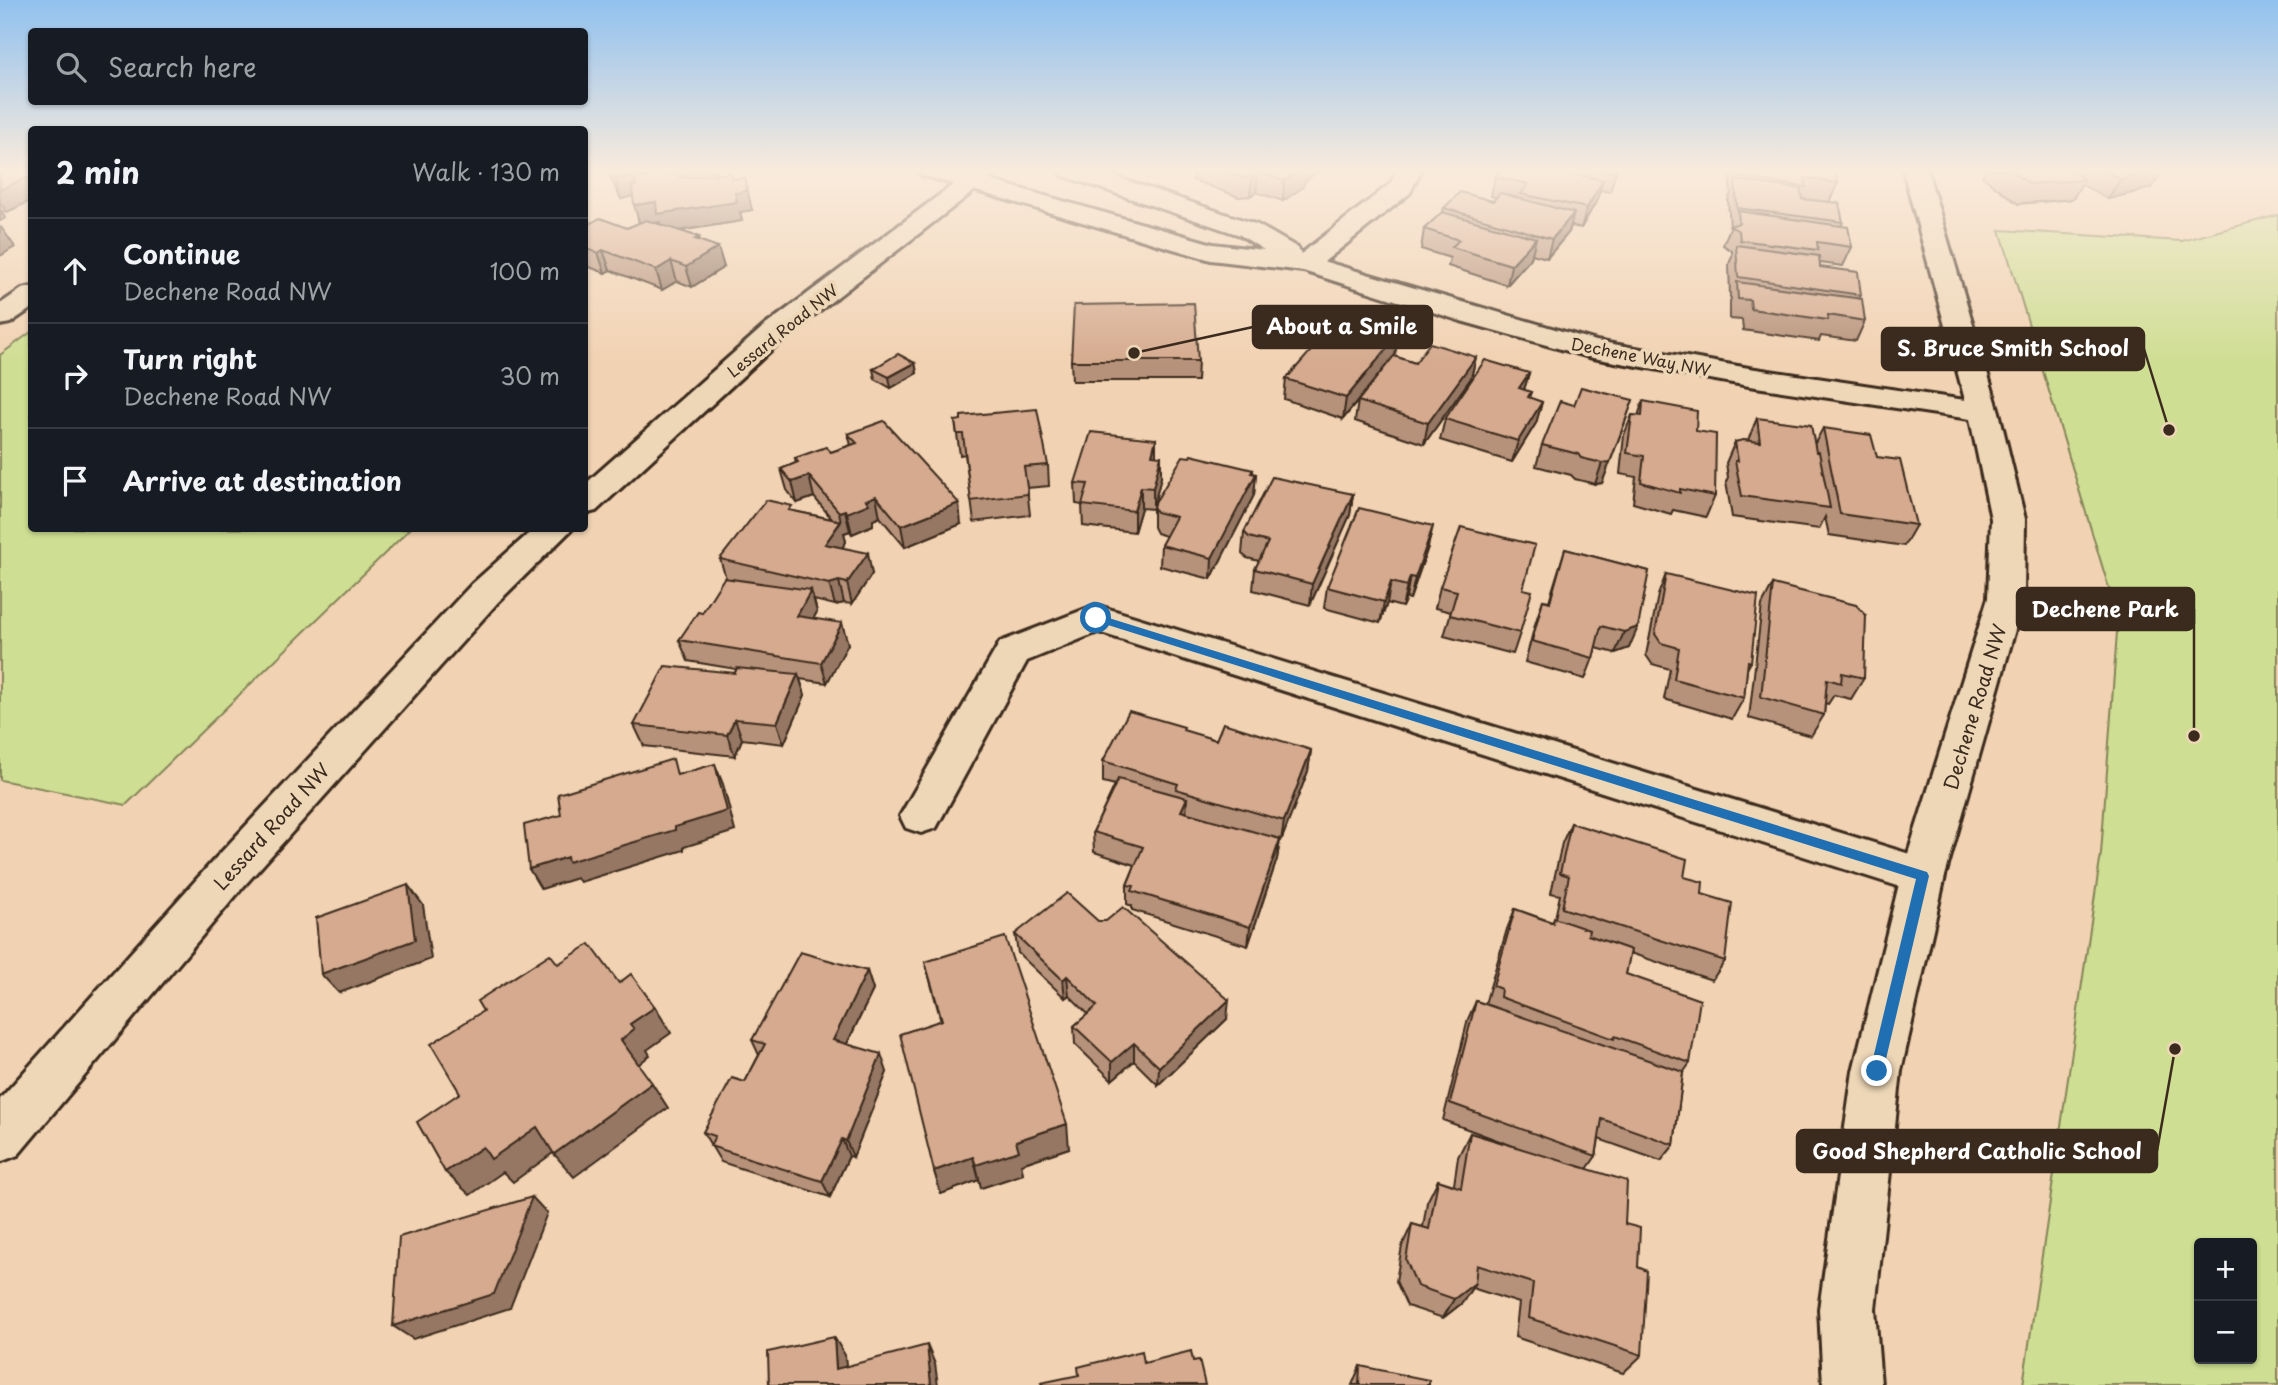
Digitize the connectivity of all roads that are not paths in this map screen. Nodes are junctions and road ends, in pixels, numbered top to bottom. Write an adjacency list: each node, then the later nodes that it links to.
1 (903, 235): 10 (street, Lessard Road NW)
2 (1159, 235): 6 (street, Dechene Way NW)
3 (1257, 235): 6 (street, Dechene Way NW)
4 (1342, 235): 6 (street)
5 (1933, 235): 9 (street, Dechene Road NW)
6 (1306, 263): 9 (street, Dechene Way NW)
7 (28, 298): 8 (street)
8 (0, 317)
9 (1984, 412): 13 (street, Dechene Road NW)
10 (588, 499)
11 (552, 532): 14 (street, Lessard Road NW)
12 (921, 816): 13 (street)
13 (1923, 876): 15 (street, Dechene Road NW)
14 (0, 1137)
15 (1853, 1385)

